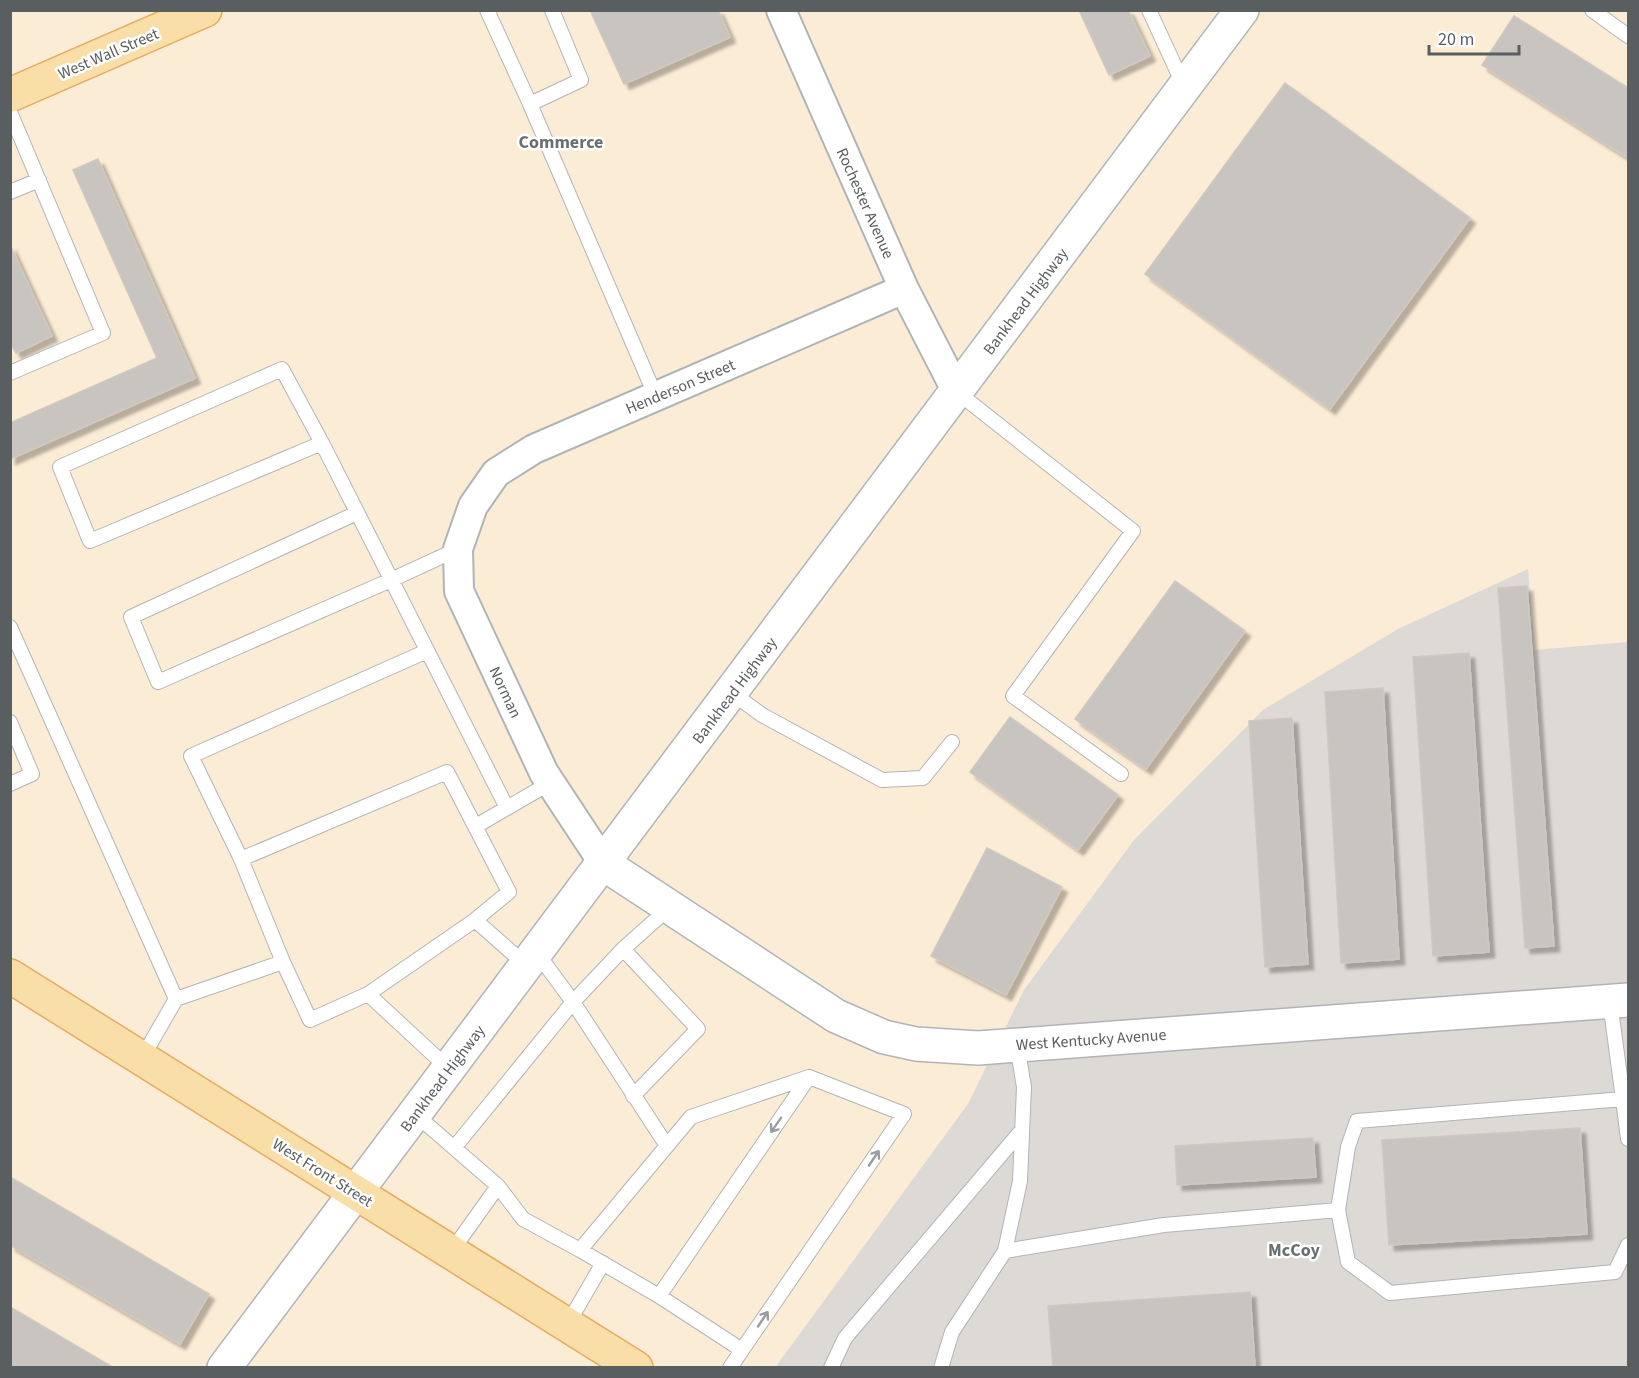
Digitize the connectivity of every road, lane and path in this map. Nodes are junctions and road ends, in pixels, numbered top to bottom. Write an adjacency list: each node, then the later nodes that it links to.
1 (205, 10): 10 (main road, West Wall Street)
2 (488, 10): 11 (lane)
3 (552, 10): 11 (lane)
4 (781, 10): 15 (street, Rochester Avenue)
5 (1149, 10): 9 (lane)
6 (1242, 10): 9 (street, Bankhead Highway)
7 (1592, 10): 8 (lane)
8 (1629, 36)
9 (1185, 88): 17 (street, Bankhead Highway)
10 (10, 95)
11 (530, 104): 18 (lane)
12 (10, 112): 13 (lane)
13 (39, 180): 14 (lane); 16 (lane)
14 (10, 192)
15 (904, 289): 17 (street, Rochester Avenue); 18 (street, Henderson Street)
16 (10, 373)
17 (957, 392): 26 (street, Bankhead Highway); 29 (lane)
18 (656, 397): 20 (street, Henderson Street)
19 (322, 443): 19 (lane); 21 (lane)
20 (473, 506): 22 (street, Norman)
21 (357, 513): 23 (lane); 23 (lane)
22 (458, 549): 23 (lane); 30 (street, Norman)
23 (391, 580): 25 (lane)
24 (10, 627): 43 (lane)
25 (427, 651): 32 (lane); 34 (lane)
26 (732, 693): 28 (lane); 35 (street, Bankhead Highway)
27 (10, 722): 31 (lane)
28 (952, 742)
29 (1120, 774)
30 (550, 783): 32 (lane); 35 (street, Norman)
31 (10, 784)
32 (507, 808): 33 (lane)
33 (476, 826): 34 (lane); 37 (lane)
34 (241, 859): 40 (lane)
35 (604, 864): 36 (street, West Kentucky Avenue); 39 (street, Bankhead Highway)
36 (670, 907): 38 (lane); 46 (street, West Kentucky Avenue)
37 (475, 920): 39 (lane); 42 (lane)
38 (624, 949): 45 (lane); 50 (lane)
39 (532, 959): 45 (lane); 48 (street, Bankhead Highway)
40 (283, 962): 42 (lane); 43 (lane)
41 (10, 976): 47 (main road, West Front Street)
42 (368, 994): 48 (lane)
43 (176, 999): 47 (lane)
44 (1619, 1001): 46 (street, West Kentucky Avenue); 51 (lane)
45 (573, 1002): 50 (lane); 56 (lane)
46 (1017, 1045): 53 (lane)
47 (142, 1058): 58 (main road, West Front Street)
48 (449, 1069): 52 (street, Bankhead Highway)
49 (809, 1077): 55 (lane); 65 (lane, one-way to 65); 67 (lane, one-way to 49)
50 (633, 1096): 55 (lane)
51 (1623, 1099): 54 (lane); 59 (lane)
52 (415, 1114): 56 (lane); 58 (street, Bankhead Highway)
53 (1022, 1130): 62 (lane); 71 (lane)
54 (1629, 1139)
55 (667, 1146): 61 (lane)
56 (454, 1148): 57 (lane)
57 (498, 1186): 61 (lane); 63 (lane)
58 (356, 1193): 63 (main road, West Front Street); 68 (street, Bankhead Highway)
59 (1338, 1210): 60 (lane); 62 (lane)
60 (1629, 1245)
61 (580, 1250): 64 (lane)
62 (1005, 1251): 72 (lane)
63 (451, 1252): 66 (main road, West Front Street)
64 (603, 1263): 65 (lane); 66 (lane)
65 (659, 1296): 67 (lane)
66 (567, 1324): 69 (main road, West Front Street)
67 (742, 1350): 70 (lane)
68 (224, 1368)
69 (636, 1368)
70 (730, 1368)
71 (831, 1368)
72 (941, 1368)

